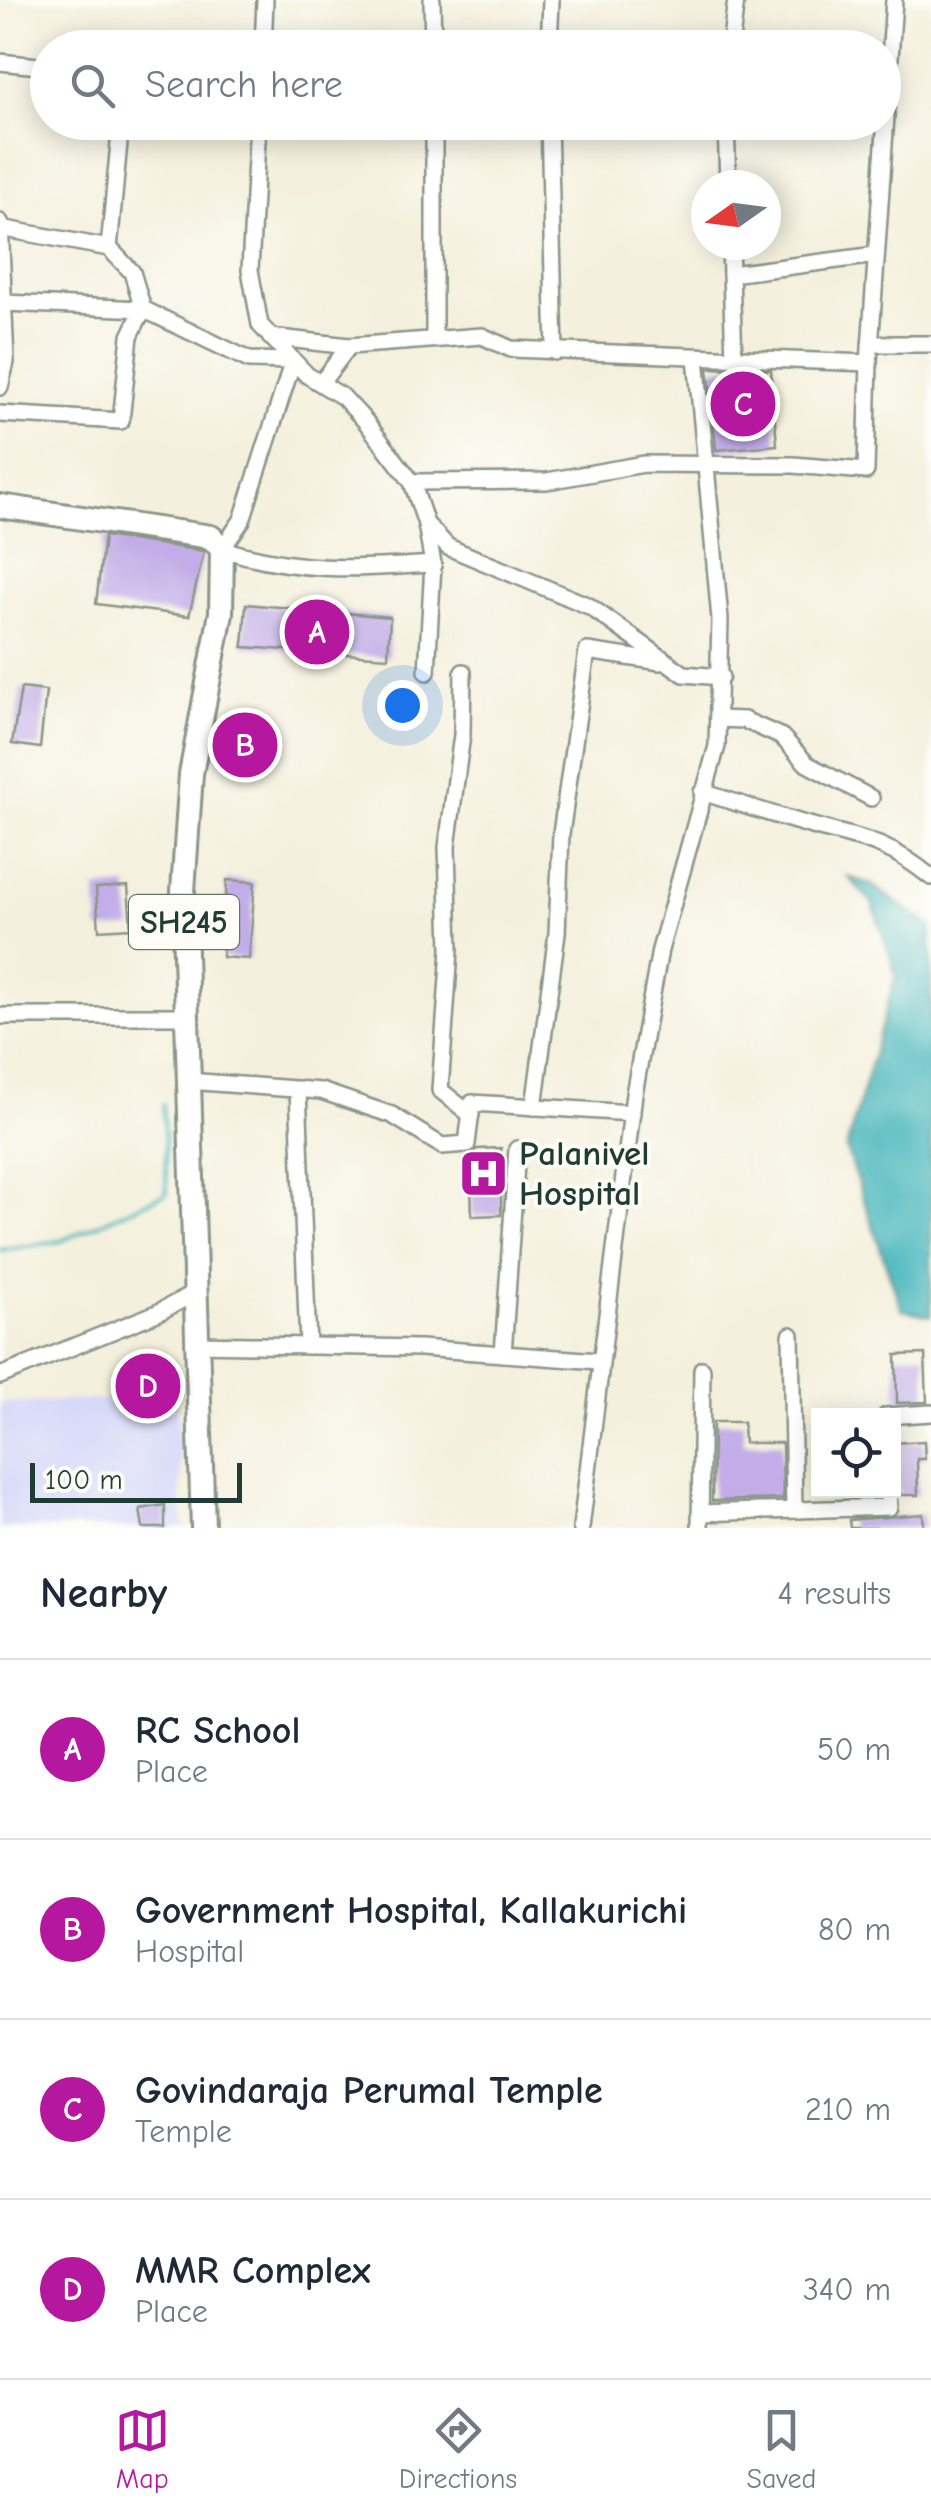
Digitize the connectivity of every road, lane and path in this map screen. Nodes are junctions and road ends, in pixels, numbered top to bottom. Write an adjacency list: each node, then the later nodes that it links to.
1 (265, 0): 7 (street)
2 (432, 0): 8 (street)
3 (551, 0): 9 (street)
4 (736, 0): 10 (street)
5 (882, 0): 6 (street)
6 (894, 0): 11 (street)
7 (264, 30)
8 (433, 30)
9 (550, 30)
10 (732, 30)
11 (892, 30)
12 (0, 62): 13 (street)
13 (30, 65)
14 (120, 140): 23 (street)
15 (257, 140): 30 (street)
16 (434, 140): 29 (street)
17 (549, 140): 34 (street)
18 (727, 140): 20 (street)
19 (884, 140): 24 (street)
20 (728, 170)
21 (0, 218): 22 (street)
22 (0, 228): 23 (street); 27 (street)
23 (108, 248): 28 (street)
24 (876, 256): 26 (street); 31 (street)
25 (731, 260): 26 (street)
26 (731, 274): 36 (street)
27 (4, 302): 28 (street); 40 (street)
28 (143, 309): 37 (street); 41 (street)
29 (434, 336): 33 (street); 34 (street)
30 (270, 337): 33 (street); 37 (street)
31 (870, 344): 32 (street); 38 (street)
32 (931, 344)
33 (348, 346): 39 (street)
34 (555, 352): 35 (street)
35 (696, 357): 36 (street); 42 (street)
36 (734, 358): 38 (street)
37 (292, 361): 39 (street); 46 (street)
38 (869, 363): 42 (street)
39 (321, 383): 43 (street)
40 (0, 386)
41 (0, 414)
42 (706, 467): 43 (street); 51 (street)
43 (412, 482): 45 (street)
44 (0, 506): 46 (main road)
45 (426, 524): 47 (street); 48 (street)
46 (222, 549): 47 (street); 57 (main road, SH245)
47 (433, 564): 49 (street)
48 (662, 662): 51 (street); 60 (street)
49 (427, 672)
50 (463, 672): 62 (street)
51 (722, 678): 52 (street)
52 (718, 719): 53 (street); 54 (street)
53 (702, 792): 55 (street); 61 (street)
54 (870, 798)
55 (931, 877)
56 (0, 1016): 57 (street)
57 (186, 1016): 58 (main road, SH245)
58 (188, 1082): 59 (street); 64 (main road, SH245)
59 (298, 1089): 62 (street); 67 (street)
60 (534, 1107): 61 (street); 62 (street)
61 (632, 1113): 69 (street)
62 (470, 1114)
63 (517, 1148): 68 (street)
64 (193, 1294): 66 (main road, SH245); 71 (street)
65 (791, 1335): 75 (street)
66 (194, 1344): 67 (street); 77 (main road, SH245)
67 (308, 1346): 68 (street)
68 (504, 1354): 69 (street)
69 (599, 1360): 78 (street)
70 (702, 1369): 76 (street)
71 (0, 1376)
72 (931, 1413): 73 (street)
73 (901, 1415)
74 (888, 1498): 75 (street)
75 (794, 1510): 76 (street)
76 (700, 1521)
77 (203, 1528)
78 (581, 1528)

